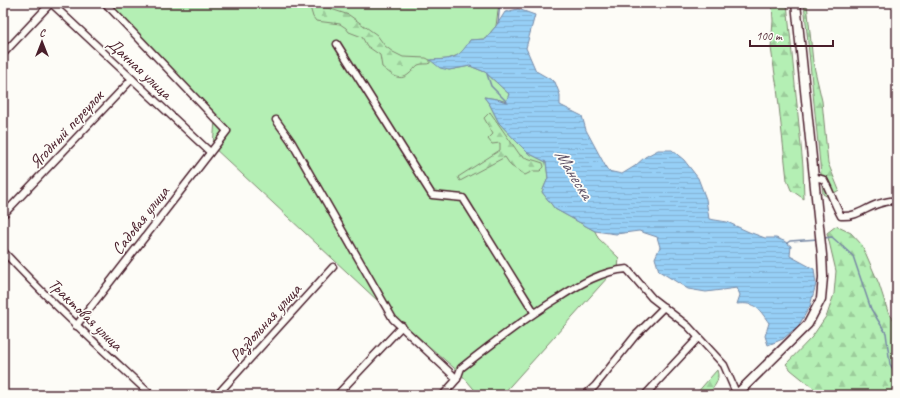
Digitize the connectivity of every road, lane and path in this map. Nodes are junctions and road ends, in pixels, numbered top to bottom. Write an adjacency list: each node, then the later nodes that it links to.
1 (51, 3): 5 (street); 6 (street, Дачная улица)
2 (105, 3): 8 (street, Садовая улица)
3 (796, 3): 9 (main road)
4 (337, 44): 15 (street)
5 (3, 54)
6 (132, 79): 8 (street, Дачная улица); 11 (street, Ягодный переулок)
7 (276, 120): 17 (street)
8 (210, 152): 16 (street, Садовая улица)
9 (814, 178): 10 (street); 26 (main road)
10 (897, 200)
11 (3, 215)
12 (3, 251): 16 (street, Трактовая улица)
13 (333, 267): 21 (street, Раздольная улица)
14 (664, 307): 15 (street); 18 (street); 24 (street)
15 (534, 312): 19 (street)
16 (76, 326): 20 (street, Трактовая улица)
17 (402, 326): 19 (street); 22 (street)
18 (698, 338): 25 (street); 26 (street)
19 (457, 379): 23 (street)
20 (151, 395)
21 (217, 395)
22 (337, 395)
23 (443, 395)
24 (585, 395)
25 (645, 395)
26 (736, 395)

